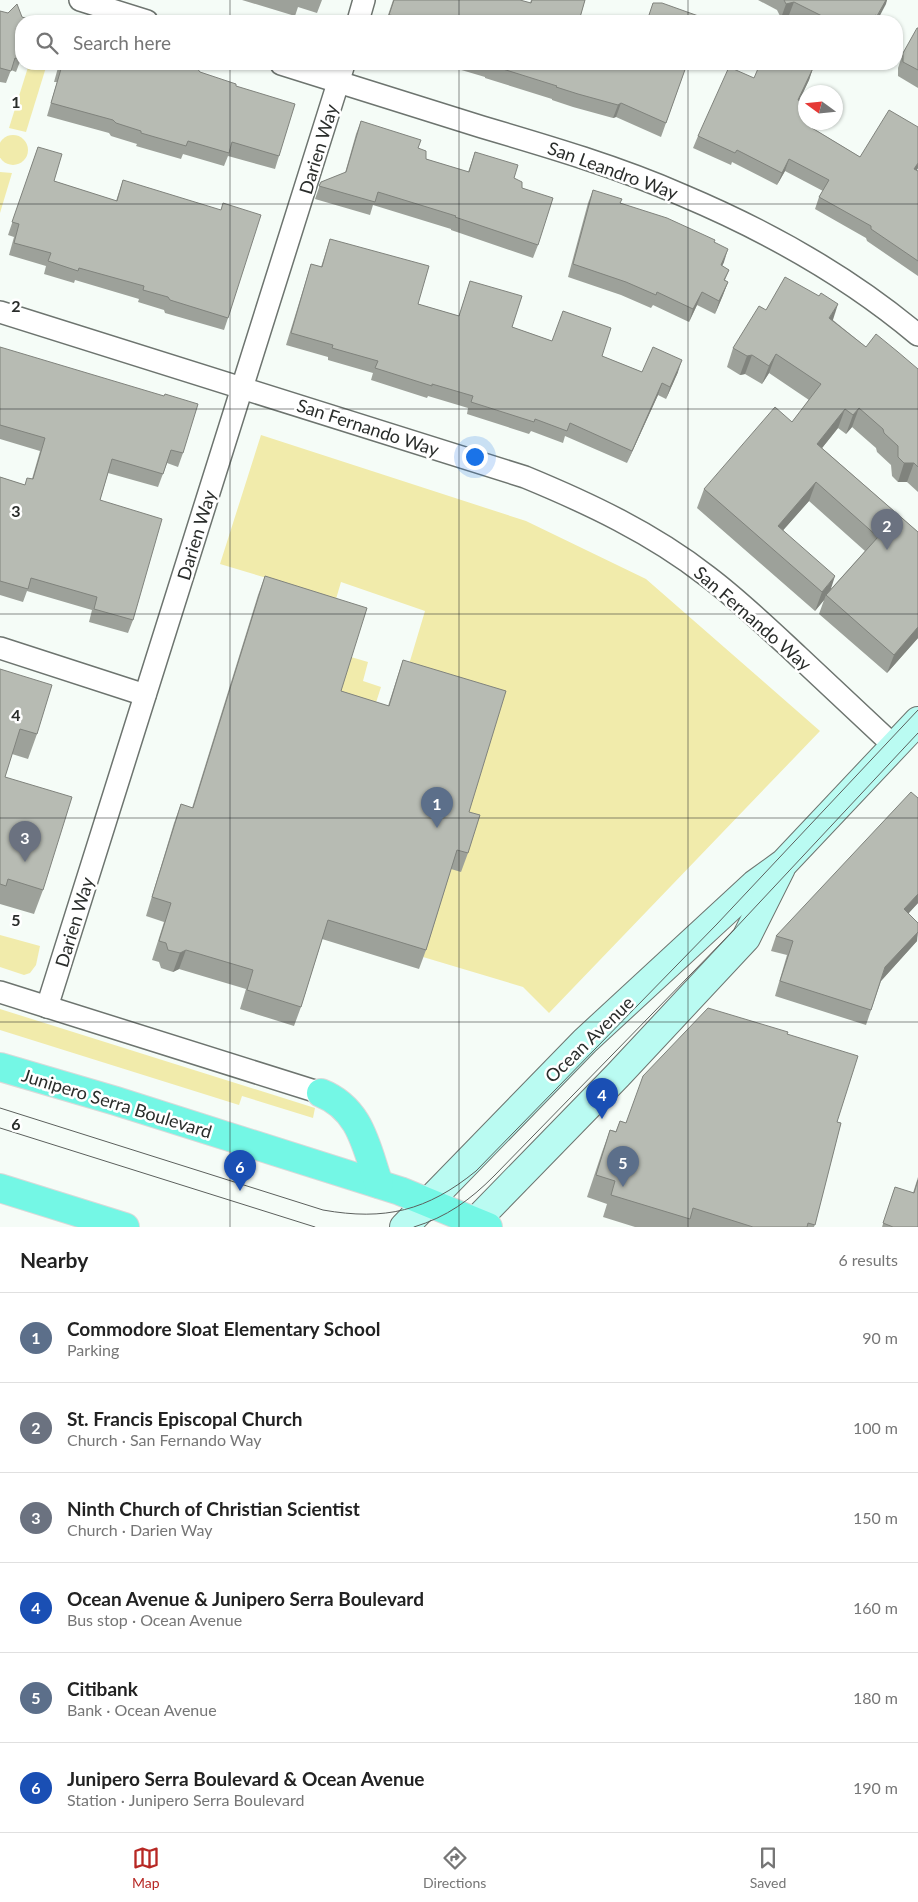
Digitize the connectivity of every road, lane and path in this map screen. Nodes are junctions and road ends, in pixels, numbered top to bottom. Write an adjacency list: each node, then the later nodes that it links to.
1 (80, 0): 3 (street)
2 (364, 0): 4 (street)
3 (128, 15)
4 (360, 15)
5 (322, 70): 6 (street, San Leandro Way)
6 (342, 73): 8 (street, San Leandro Way); 9 (street, Darien Way)
7 (0, 312): 9 (street, San Fernando Way)
8 (918, 335)
9 (242, 388): 11 (street, Darien Way); 13 (street, San Fernando Way)
10 (0, 648): 11 (street)
11 (145, 695): 16 (street, Darien Way)
12 (918, 721): 13 (main road, Ocean Avenue)
13 (906, 744): 14 (main road, Ocean Avenue)
14 (784, 862): 21 (main road, Ocean Avenue); 22 (main road, Ocean Avenue)
15 (0, 992): 16 (street)
16 (47, 1007): 18 (street)
17 (0, 1068): 19 (main road, Junipero Serra Boulevard)
18 (321, 1093): 19 (main road)
19 (379, 1184): 21 (main road, Junipero Serra Boulevard)
20 (0, 1188): 23 (main road)
21 (427, 1201): 22 (main road, Junipero Serra Boulevard); 24 (main road, Ocean Avenue)
22 (478, 1225)
23 (125, 1227)
24 (404, 1227)

